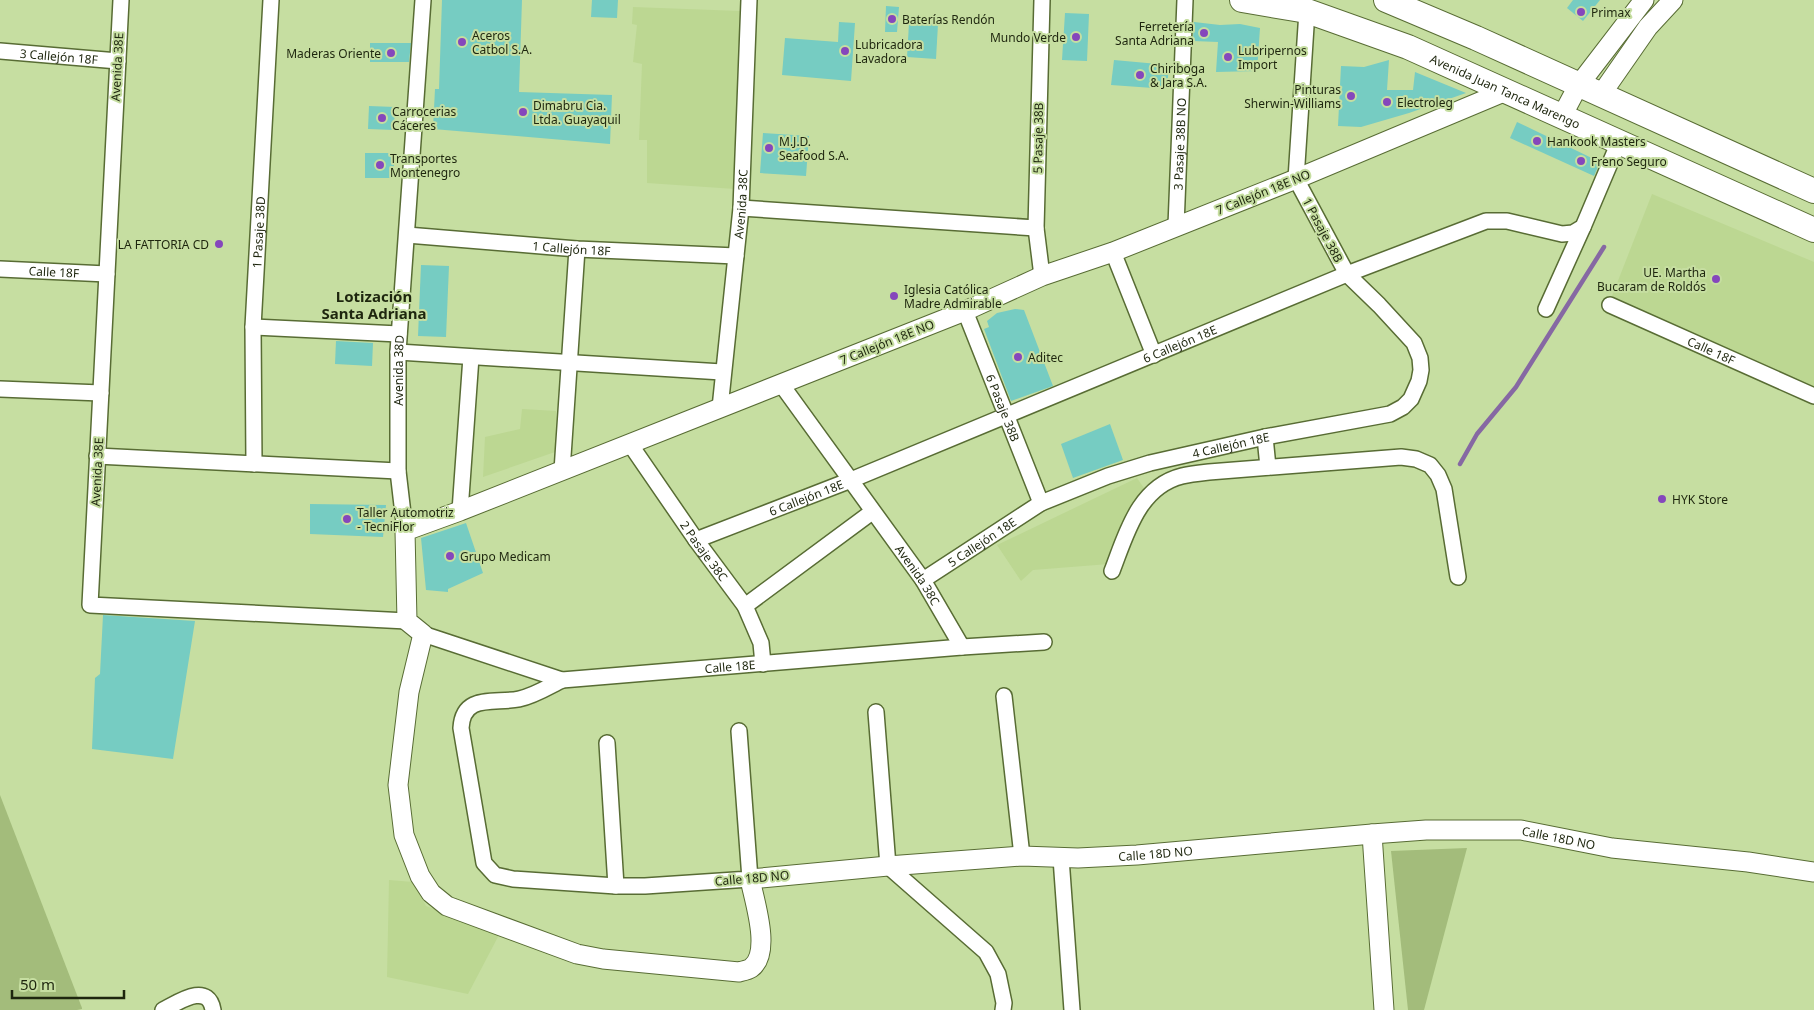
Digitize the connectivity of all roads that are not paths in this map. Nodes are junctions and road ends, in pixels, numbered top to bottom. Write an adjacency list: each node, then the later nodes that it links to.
1 (121, 0): 13 (street, Avenida 38E)
2 (271, 0): 37 (street, 1 Pasaje 38D)
3 (423, 0): 26 (street, Avenida 38D)
4 (749, 0): 21 (street, Avenida 38C)
5 (1042, 0): 24 (street, 5 Pasaje 38B)
6 (1185, 0): 22 (street, 3 Pasaje 38B NO)
7 (1242, 0): 11 (main road, Avenida Juan Tanca Marengo)
8 (1386, 0): 14 (main road)
9 (1644, 0): 14 (street)
10 (1673, 0): 16 (street)
11 (1307, 11): 15 (main road, Avenida Juan Tanca Marengo); 19 (street)
12 (0, 51): 13 (street, 3 Callejón 18F)
13 (118, 61): 31 (street, Avenida 38E)
14 (1578, 86): 16 (main road); 17 (street)
15 (1506, 91): 17 (main road, Avenida Juan Tanca Marengo); 19 (street, 7 Callejón 18E NO)
16 (1600, 96): 20 (main road)
17 (1562, 116): 18 (main road, Avenida Juan Tanca Marengo)
18 (1619, 142): 23 (street); 25 (main road, Avenida Juan Tanca Marengo)
19 (1296, 179): 22 (street, 7 Callejón 18E NO); 32 (street, 1 Pasaje 38B)
20 (1814, 191)
21 (741, 208): 24 (street); 29 (street, Avenida 38C)
22 (1176, 226): 28 (street, 7 Callejón 18E NO)
23 (1583, 227): 32 (street, 6 Callejón 18E); 35 (street)
24 (1036, 228): 33 (street, 5 Pasaje 38B)
25 (1814, 230)
26 (407, 235): 27 (street, 1 Callejón 18F); 38 (street, Avenida 38D)
27 (577, 248): 29 (street, 1 Callejón 18F); 42 (street)
28 (1113, 252): 33 (street, 7 Callejón 18E NO); 40 (street)
29 (736, 256): 43 (street, Avenida 38C)
30 (0, 269): 31 (street, Calle 18F)
31 (107, 274): 47 (street, Avenida 38E)
32 (1347, 274): 40 (street, 6 Callejón 18E); 46 (street, 1 Pasaje 38B)
33 (1042, 276): 36 (street, 7 Callejón 18E NO)
34 (1610, 305): 48 (street, Calle 18F)
35 (1546, 309)
36 (965, 311): 44 (street, 7 Callejón 18E NO); 50 (street, 6 Pasaje 38B)
37 (253, 327): 38 (street); 55 (street, 1 Pasaje 38D)
38 (399, 334): 39 (street, Avenida 38D)
39 (398, 352): 41 (street); 57 (street, Avenida 38D)
40 (1154, 355): 50 (street, 6 Callejón 18E)
41 (471, 357): 42 (street); 62 (street)
42 (569, 361): 43 (street); 58 (street)
43 (722, 372): 49 (street, Avenida 38C)
44 (781, 384): 49 (street, 7 Callejón 18E NO); 59 (street, Avenida 38C)
45 (0, 389): 47 (street)
46 (1416, 390): 51 (street, 4 Callejón 18E)
47 (101, 393): 53 (street, Avenida 38E)
48 (1814, 396)
49 (720, 408): 52 (street, 7 Callejón 18E NO)
50 (1007, 416): 59 (street, 6 Callejón 18E); 61 (street, 6 Pasaje 38B)
51 (1265, 438): 54 (street, 4 Callejón 18E); 56 (street)
52 (630, 444): 58 (street, 7 Callejón 18E NO); 65 (street, 2 Pasaje 38C)
53 (97, 456): 55 (street); 70 (street, Avenida 38E)
54 (1150, 463): 60 (street); 61 (street, 4 Callejón 18E)
55 (254, 464): 57 (street)
56 (1268, 467): 60 (street); 67 (street)
57 (398, 471): 64 (street, Avenida 38D)
58 (562, 471): 62 (street, 7 Callejón 18E NO)
59 (851, 480): 63 (street, Avenida 38C); 65 (street, 6 Callejón 18E)
60 (1159, 486): 66 (street)
61 (1041, 503): 68 (street, 5 Callejón 18E)
62 (460, 512): 64 (street, 7 Callejón 18E NO)
63 (872, 512): 68 (street, Avenida 38C); 69 (street)
64 (405, 531): 70 (street, Avenida 38D)
65 (696, 540): 69 (street, 2 Pasaje 38C)
66 (1112, 571)
67 (1458, 577)
68 (923, 580): 73 (street, Avenida 38C)
69 (745, 606): 74 (street, 2 Pasaje 38C)
70 (407, 621): 71 (street)
71 (423, 634): 75 (street, Calle 18E); 85 (street)
72 (1044, 642): 73 (street, Calle 18E)
73 (962, 647): 74 (street, Calle 18E)
74 (763, 664): 75 (street, Calle 18E)
75 (562, 680): 86 (street, Calle 18D NO)
76 (1004, 696): 81 (street)
77 (876, 712): 83 (street)
78 (740, 731): 85 (street)
79 (607, 743): 86 (street)
80 (1372, 834): 82 (street, Calle 18D NO); 84 (street, Calle 18D NO); 91 (street)
81 (1022, 856): 82 (street, Calle 18D NO); 83 (street, Calle 18D NO)
82 (1061, 858): 90 (street)
83 (888, 866): 85 (street, Calle 18D NO); 89 (street)
84 (1814, 872)
85 (750, 878): 86 (street, Calle 18D NO)
86 (616, 886)
87 (163, 1010): 88 (street)
88 (213, 1010)
89 (1003, 1010)
90 (1072, 1010)
91 (1384, 1010)

